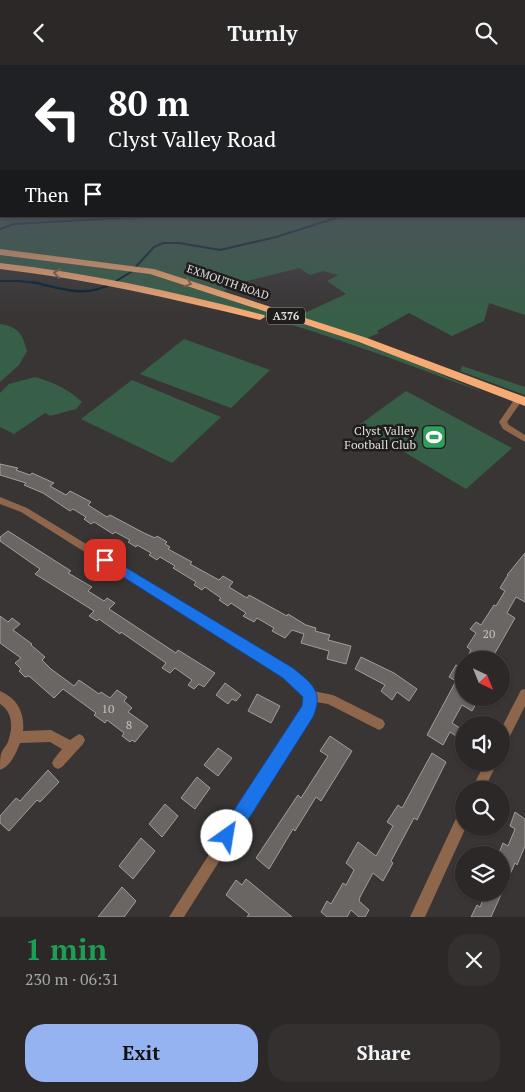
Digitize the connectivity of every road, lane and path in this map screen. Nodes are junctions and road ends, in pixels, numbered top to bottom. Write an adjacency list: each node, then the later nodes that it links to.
1 (0, 252): 3 (highway, EXMOUTH ROAD / A376, one-way to 3)
2 (0, 266): 3 (highway, EXMOUTH ROAD / A376, one-way to 2)
3 (521, 405): 4 (street)
4 (525, 439)
5 (0, 500): 7 (street)
6 (525, 693): 10 (street)
7 (310, 696): 9 (street); 15 (street)
8 (0, 697): 11 (street)
9 (379, 724)
10 (510, 724)
11 (16, 737): 12 (street); 13 (street)
12 (58, 763)
13 (0, 764)
14 (455, 836): 16 (street)
15 (176, 917)
16 (417, 917)

